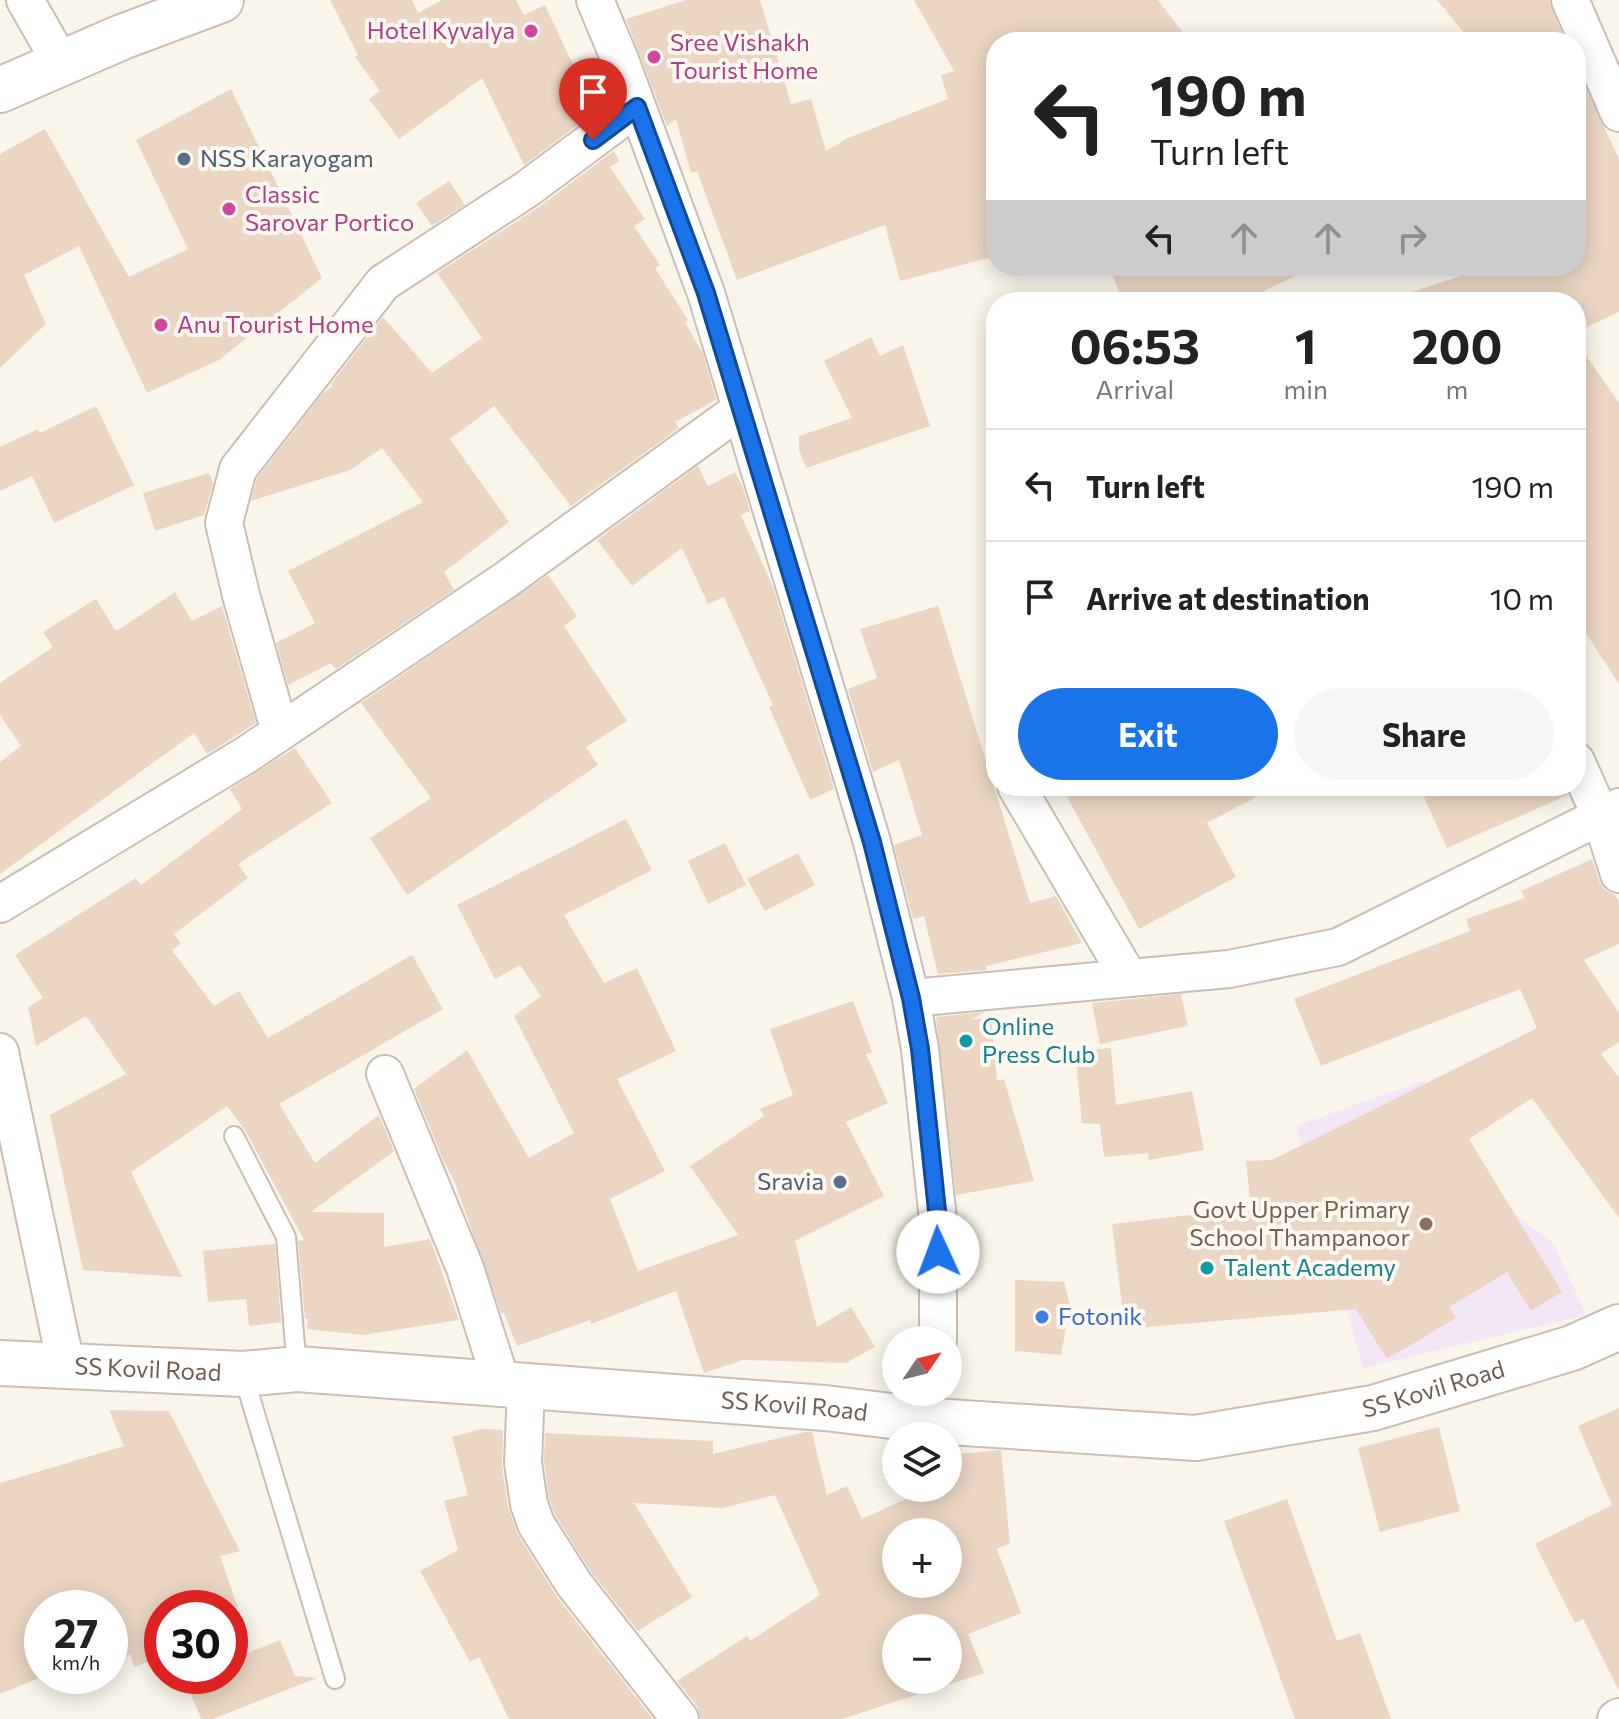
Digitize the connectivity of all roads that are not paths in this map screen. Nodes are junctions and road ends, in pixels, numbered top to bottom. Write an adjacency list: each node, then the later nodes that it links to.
1 (25, 0): 7 (street)
2 (221, 0): 7 (street)
3 (595, 0): 9 (street)
4 (1570, 0): 5 (street)
5 (1584, 32)
6 (1586, 37): 10 (street)
7 (61, 63): 8 (street)
8 (0, 90)
9 (637, 107): 11 (street); 12 (street)
10 (1619, 113)
11 (741, 409): 12 (street); 19 (street)
12 (280, 732): 17 (street)
13 (1586, 776): 15 (street)
14 (1022, 796): 18 (street)
15 (1610, 812): 16 (street); 18 (street)
16 (1619, 874)
17 (0, 904)
18 (1129, 978): 19 (street)
19 (911, 998): 23 (street)
20 (0, 1052): 26 (street)
21 (385, 1074): 29 (street)
22 (234, 1136): 27 (lane)
23 (938, 1326)
24 (1619, 1327): 30 (street, SS Kovil Road)
25 (0, 1363): 26 (street, SS Kovil Road)
26 (66, 1365): 28 (street, SS Kovil Road)
27 (297, 1369): 28 (street, SS Kovil Road); 29 (street, SS Kovil Road)
28 (243, 1374): 31 (lane)
29 (514, 1386): 30 (street, SS Kovil Road); 32 (street)
30 (934, 1406)
31 (335, 1679)
32 (680, 1719)

